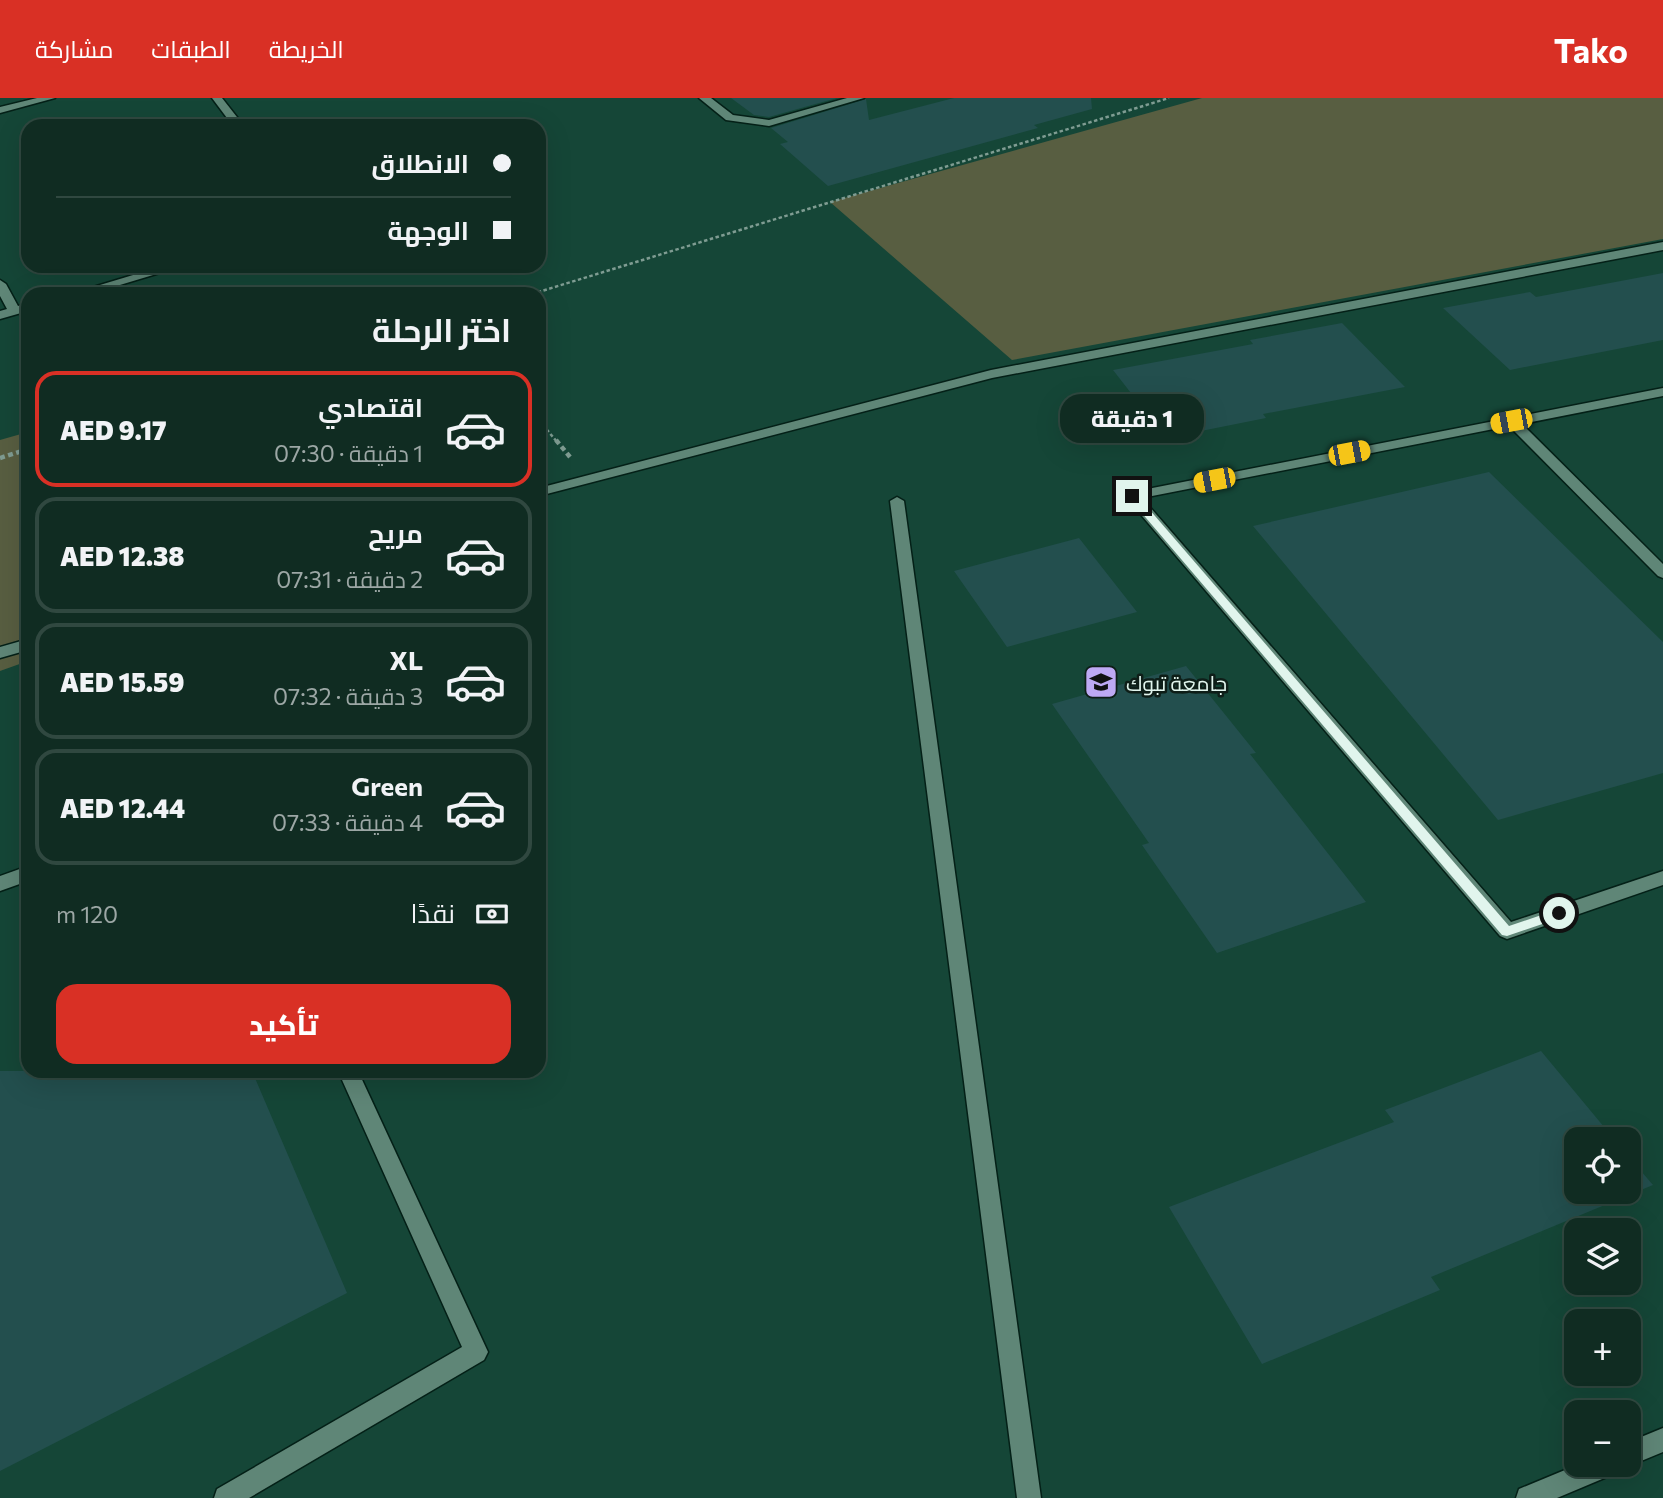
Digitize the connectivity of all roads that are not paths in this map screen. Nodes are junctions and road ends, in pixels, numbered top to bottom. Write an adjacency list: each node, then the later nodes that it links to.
1 (50, 98): 5 (street)
2 (217, 98): 6 (street)
3 (704, 98): 4 (street)
4 (859, 98)
5 (0, 110)
6 (234, 119)
7 (1663, 246): 16 (street)
8 (152, 273): 10 (street)
9 (0, 284): 12 (street)
10 (101, 287)
11 (21, 309): 12 (street)
12 (14, 311): 13 (street)
13 (0, 315)
14 (1663, 392): 15 (street)
15 (1511, 421): 18 (street); 22 (street)
16 (546, 490)
17 (897, 501): 29 (street)
18 (1663, 573)
19 (21, 646): 20 (street)
20 (0, 653)
21 (21, 876): 23 (street)
22 (1663, 878)
23 (0, 884)
24 (351, 1078): 28 (street)
25 (1663, 1440): 26 (street)
26 (1641, 1449)
27 (1577, 1477): 30 (street)
28 (226, 1498)
29 (1029, 1498)
30 (1528, 1498)

